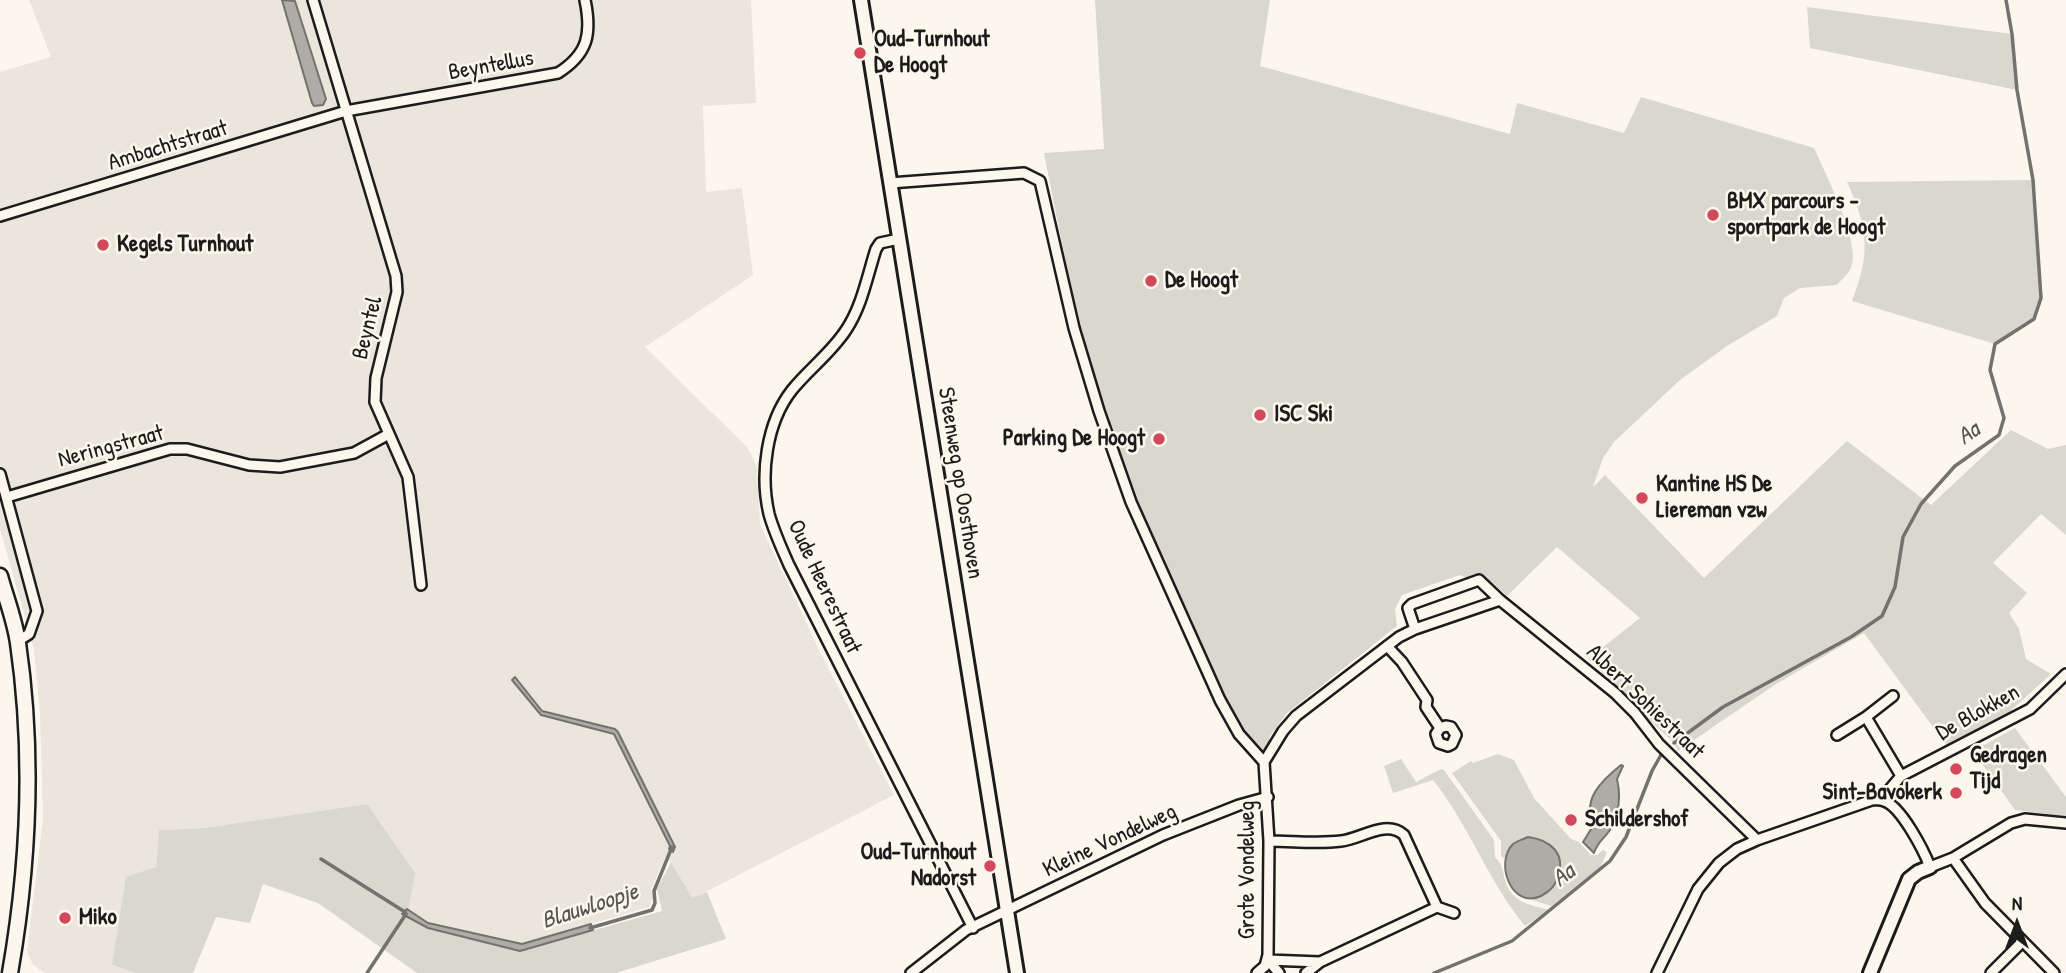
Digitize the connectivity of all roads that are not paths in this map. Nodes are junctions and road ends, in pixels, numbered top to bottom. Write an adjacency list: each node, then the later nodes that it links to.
1 (313, 0): 4 (street, Beyntel)
2 (586, 0): 4 (street, Beyntellus)
3 (861, 0): 5 (street, Steenweg op Oosthoven)
4 (346, 111): 6 (street, Ambachtstraat); 8 (street, Beyntel)
5 (890, 183): 7 (street, Steenweg op Oosthoven); 22 (street)
6 (0, 216)
7 (900, 239): 32 (street, Steenweg op Oosthoven); 34 (street, Oude Heerestraat)
8 (387, 435): 10 (street, Neringstraat); 12 (street, Beyntel)
9 (0, 474): 10 (street)
10 (7, 497): 15 (street)
11 (0, 576): 15 (main road)
12 (421, 585)
13 (1500, 600): 14 (street); 14 (street, Albert Sohiestraat); 27 (street, Albert Sohiestraat)
14 (1415, 629): 16 (street)
15 (18, 641): 38 (main road)
16 (1387, 646): 20 (street); 22 (street)
17 (2066, 674): 23 (street, De Blokken)
18 (1893, 696): 19 (street)
19 (1866, 717): 21 (street); 23 (street)
20 (1440, 727)
21 (1837, 735)
22 (1264, 762): 24 (street, Grote Vondelweg)
23 (1901, 776): 25 (street)
24 (1268, 797): 28 (street, Grote Vondelweg); 32 (street, Kleine Vondelweg)
25 (1885, 800): 27 (street); 30 (street)
26 (2066, 823): 29 (street)
27 (1757, 840): 44 (street)
28 (1269, 841): 31 (street); 36 (street, Grote Vondelweg)
29 (1953, 858): 30 (street); 35 (street)
30 (1930, 867): 45 (street)
31 (1437, 907): 33 (street); 37 (street)
32 (1008, 912): 34 (street, Kleine Vondelweg); 40 (street, Steenweg op Oosthoven)
33 (1454, 913)
34 (972, 929): 39 (street, Kleine Vondelweg)
35 (2022, 942): 46 (street); 47 (street)
36 (1268, 960): 37 (street); 41 (street, Grote Vondelweg); 42 (street)
37 (1320, 962): 43 (street)
38 (10, 973)
39 (911, 973)
40 (1017, 973)
41 (1257, 973)
42 (1279, 973)
43 (1306, 973)
44 (1657, 973)
45 (1870, 973)
46 (1991, 973)
47 (2054, 973)

